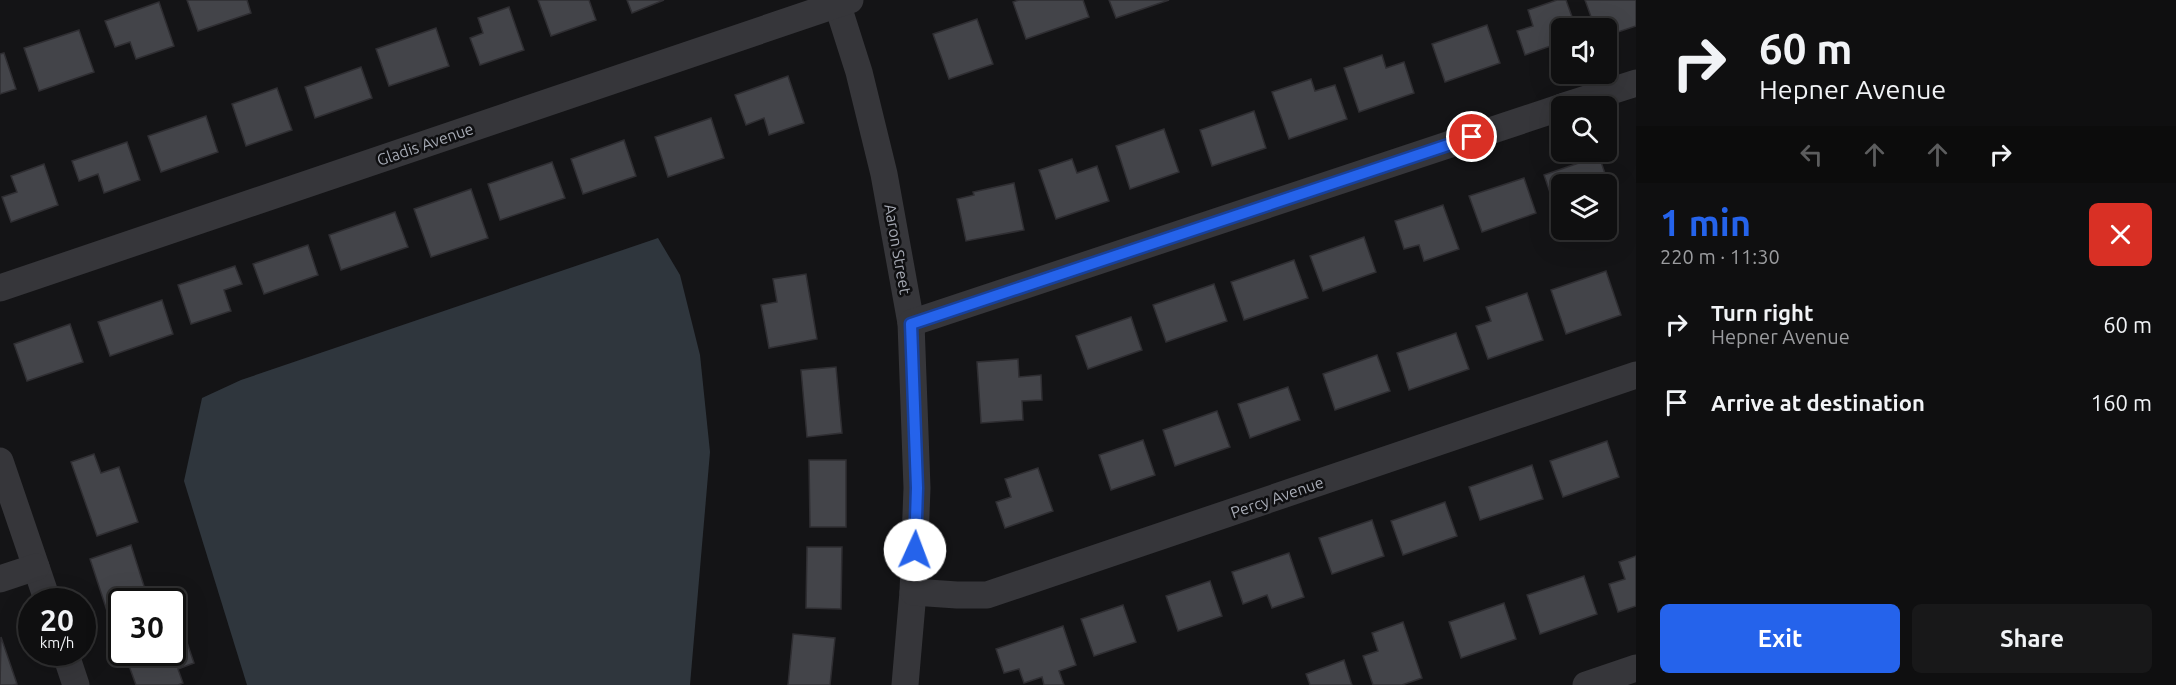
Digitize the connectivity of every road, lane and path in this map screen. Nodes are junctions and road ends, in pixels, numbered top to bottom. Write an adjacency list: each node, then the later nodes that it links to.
1 (841, 1): 5 (street, Gladis Avenue); 6 (street, Aaron Street)
2 (1636, 83): 3 (street)
3 (1596, 96)
4 (1551, 111): 6 (street)
5 (0, 288)
6 (911, 324): 12 (street, Aaron Street)
7 (1636, 375): 12 (street, Percy Avenue)
8 (0, 460): 9 (street)
9 (36, 567): 10 (street); 11 (street)
10 (0, 579)
11 (43, 588)
12 (913, 592): 16 (street, Aaron Street)
13 (70, 666): 15 (street)
14 (1636, 668): 17 (street)
15 (76, 685)
16 (905, 685)
17 (1586, 685)

